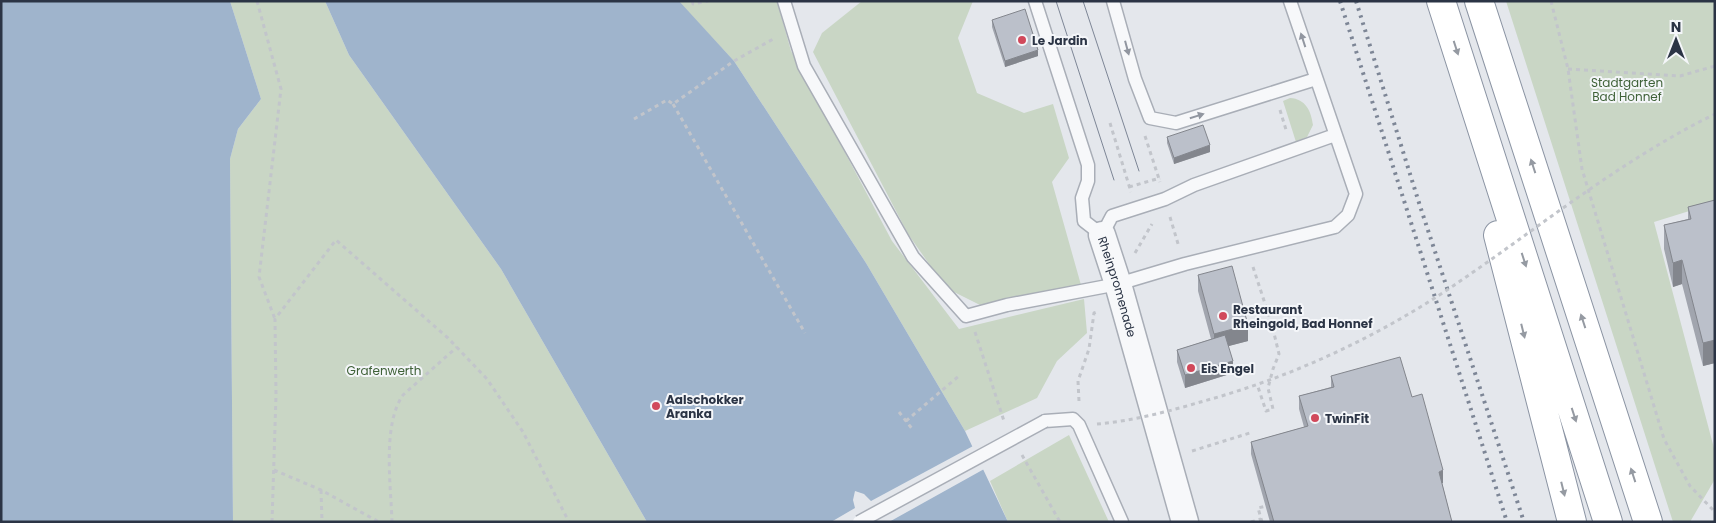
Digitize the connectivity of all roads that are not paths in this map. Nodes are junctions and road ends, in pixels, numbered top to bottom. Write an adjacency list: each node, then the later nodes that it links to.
1 (784, 1): 11 (lane)
2 (1035, 1): 10 (lane, Rheinpromenade)
3 (1113, 1): 7 (lane, one-way to 7)
4 (1290, 1): 7 (lane, one-way to 4)
5 (1441, 1): 9 (highway, one-way to 9)
6 (1479, 1): 17 (highway, one-way to 6)
7 (1316, 79): 8 (lane)
8 (1335, 135): 10 (lane); 11 (lane)
9 (1493, 164): 15 (highway, one-way to 15); 16 (highway, one-way to 16)
10 (1102, 235): 11 (street, Rheinpromenade)
11 (1118, 284): 14 (street, Rheinpromenade)
12 (859, 522): 13 (lane, bridge)
13 (1122, 522)
14 (1185, 522)
15 (1572, 522)
16 (1608, 522)
17 (1648, 522)

